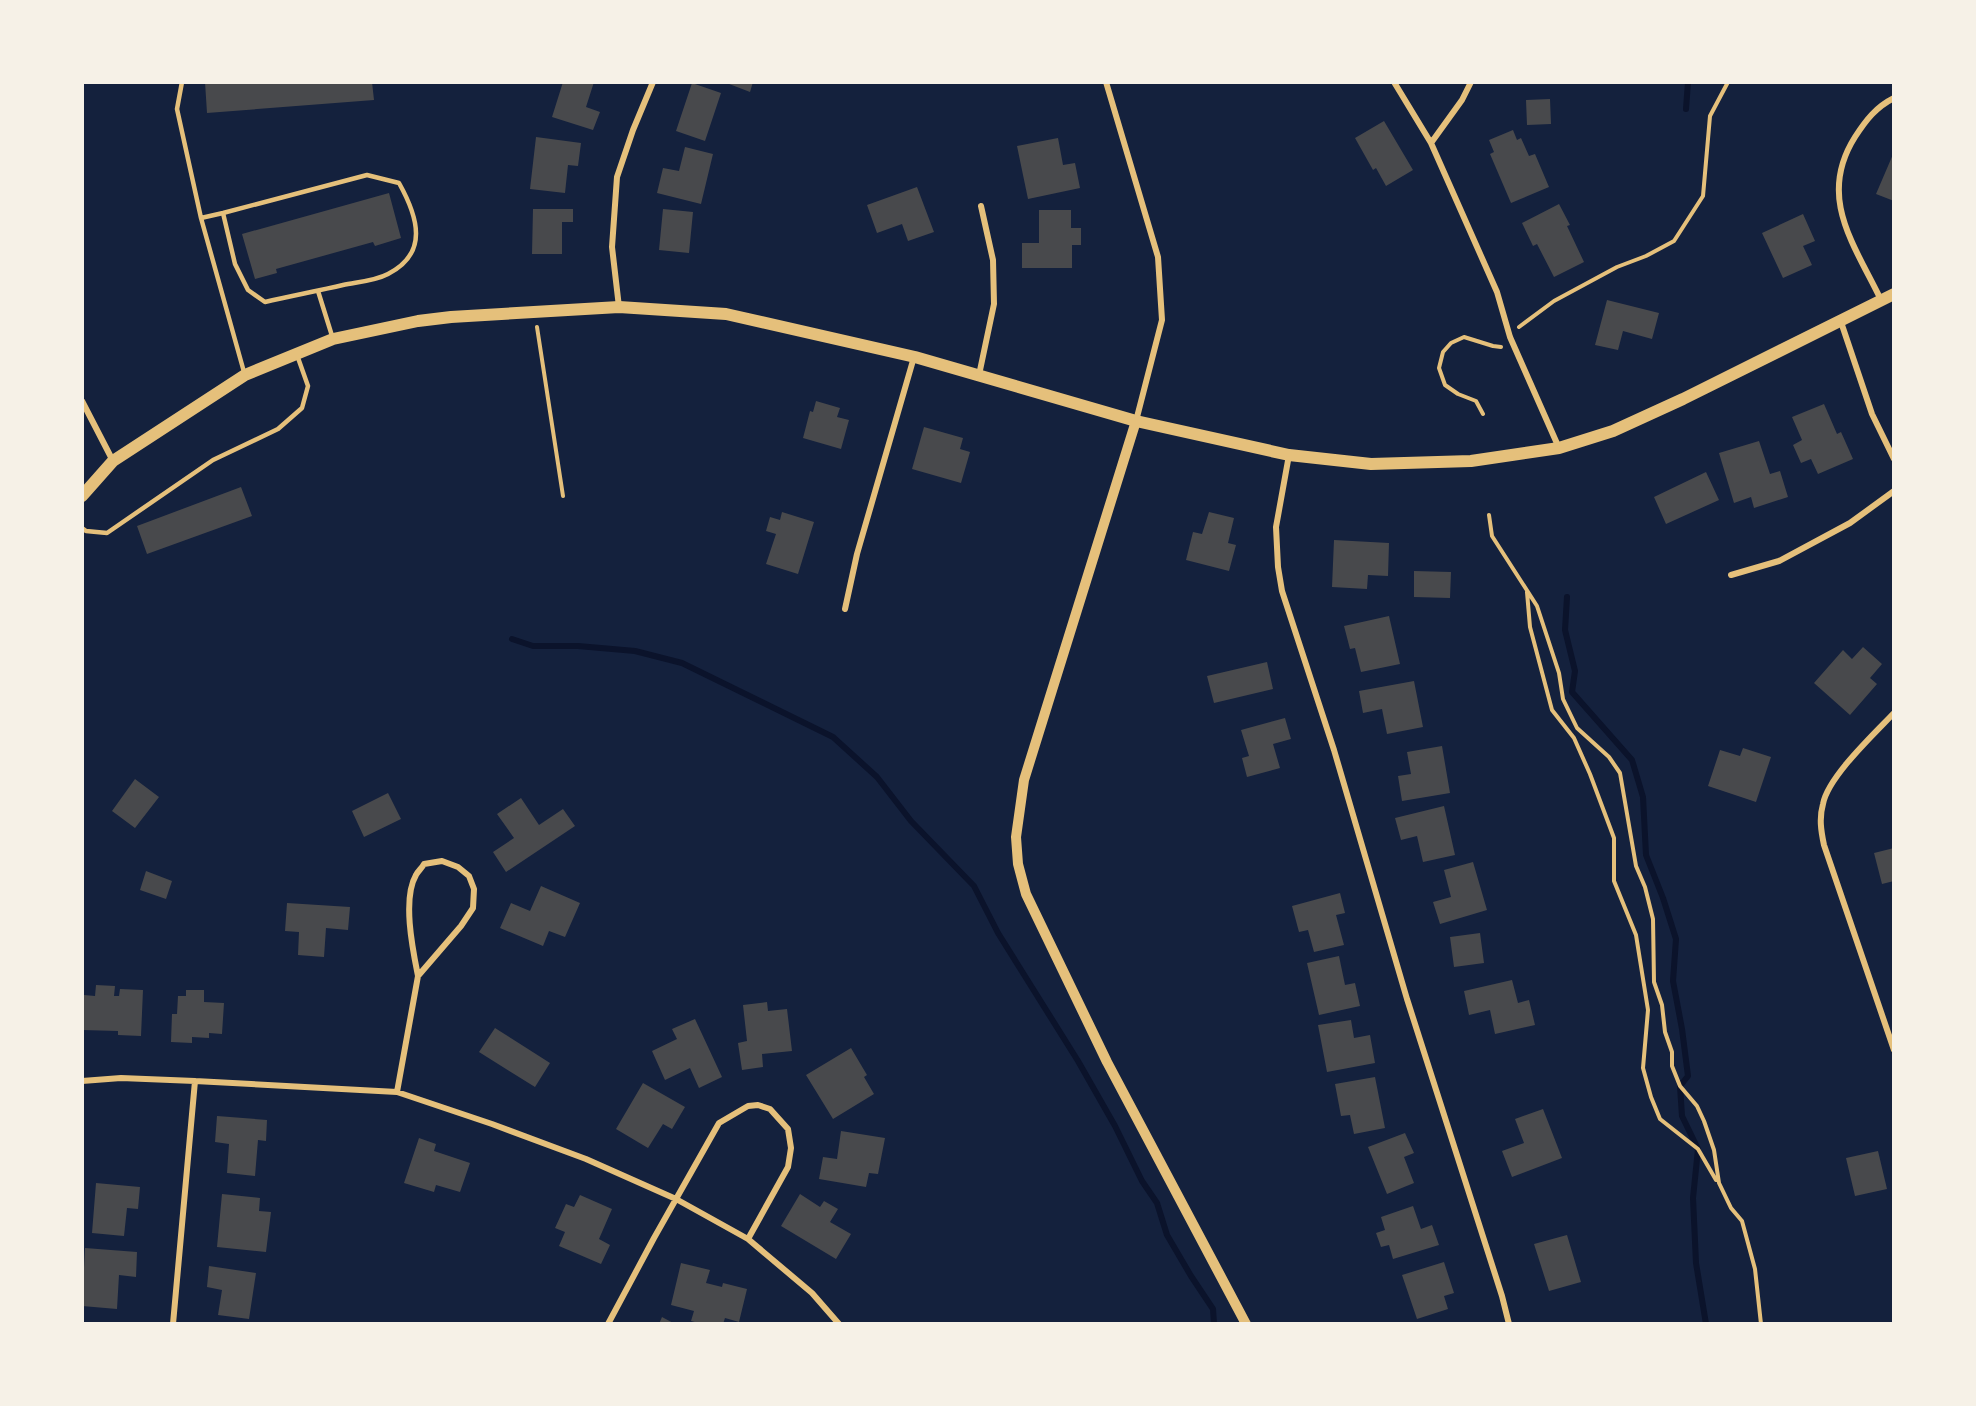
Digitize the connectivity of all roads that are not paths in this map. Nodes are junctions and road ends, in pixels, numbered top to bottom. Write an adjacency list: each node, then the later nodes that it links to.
1 (182, 82): 10 (lane)
2 (653, 82): 14 (street)
3 (1106, 82): 22 (street)
4 (1394, 82): 7 (street)
5 (1471, 82): 7 (street)
6 (1893, 98): 13 (street)
7 (1431, 143): 23 (street)
8 (981, 206): 20 (street)
9 (223, 213): 10 (lane); 11 (lane); 11 (lane)
10 (201, 218): 19 (lane)
11 (318, 291): 16 (lane)
12 (1893, 294): 13 (main road)
13 (1881, 300): 15 (main road)
14 (619, 307): 16 (main road); 18 (main road)
15 (1840, 322): 23 (main road); 25 (street)
16 (333, 339): 17 (main road)
17 (297, 352): 19 (main road); 29 (lane)
18 (915, 357): 20 (main road); 31 (street)
19 (245, 375): 26 (main road)
20 (979, 375): 22 (main road)
21 (82, 401): 26 (street)
22 (1136, 421): 24 (main road); 43 (street)
23 (1559, 448): 24 (main road)
24 (1289, 455): 44 (street)
25 (1893, 459)
26 (113, 461): 28 (main road)
27 (1893, 491): 30 (street)
28 (82, 496)
29 (82, 528)
30 (1731, 575)
31 (845, 609)
32 (1893, 713): 34 (street)
33 (418, 976): 33 (street); 37 (street)
34 (1893, 1050)
35 (82, 1081): 36 (street)
36 (195, 1081): 37 (street); 40 (street)
37 (397, 1092): 38 (street)
38 (676, 1199): 39 (street); 39 (street); 41 (street)
39 (748, 1239): 42 (street)
40 (173, 1323)
41 (608, 1323)
42 (839, 1323)
43 (1246, 1323)
44 (1509, 1323)

